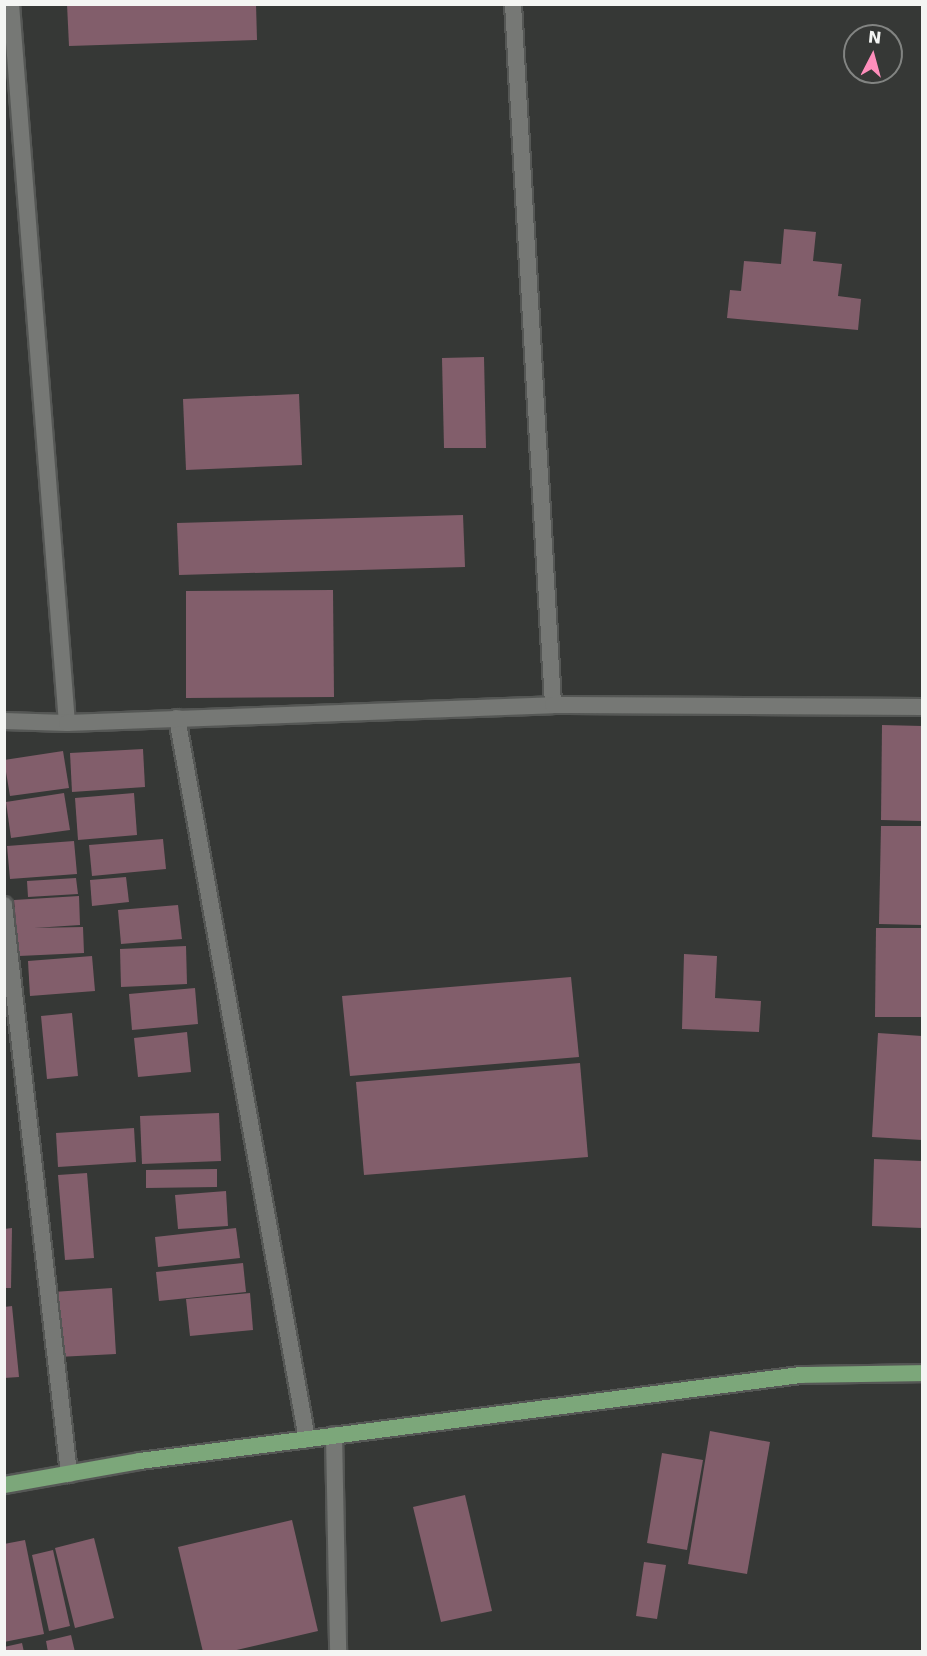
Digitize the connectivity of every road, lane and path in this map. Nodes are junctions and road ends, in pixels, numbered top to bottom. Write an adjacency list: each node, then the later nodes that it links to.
1 (11, 4): 7 (street)
2 (513, 4): 3 (street)
3 (553, 705): 4 (street); 5 (street)
4 (922, 707)
5 (177, 718): 7 (street); 11 (street)
6 (4, 721): 7 (street)
7 (67, 723)
8 (4, 905): 12 (street)
9 (922, 1373): 10 (main road)
10 (334, 1435): 11 (main road); 14 (street)
11 (307, 1439): 12 (main road)
12 (69, 1474): 13 (main road)
13 (4, 1485)
14 (338, 1652)

